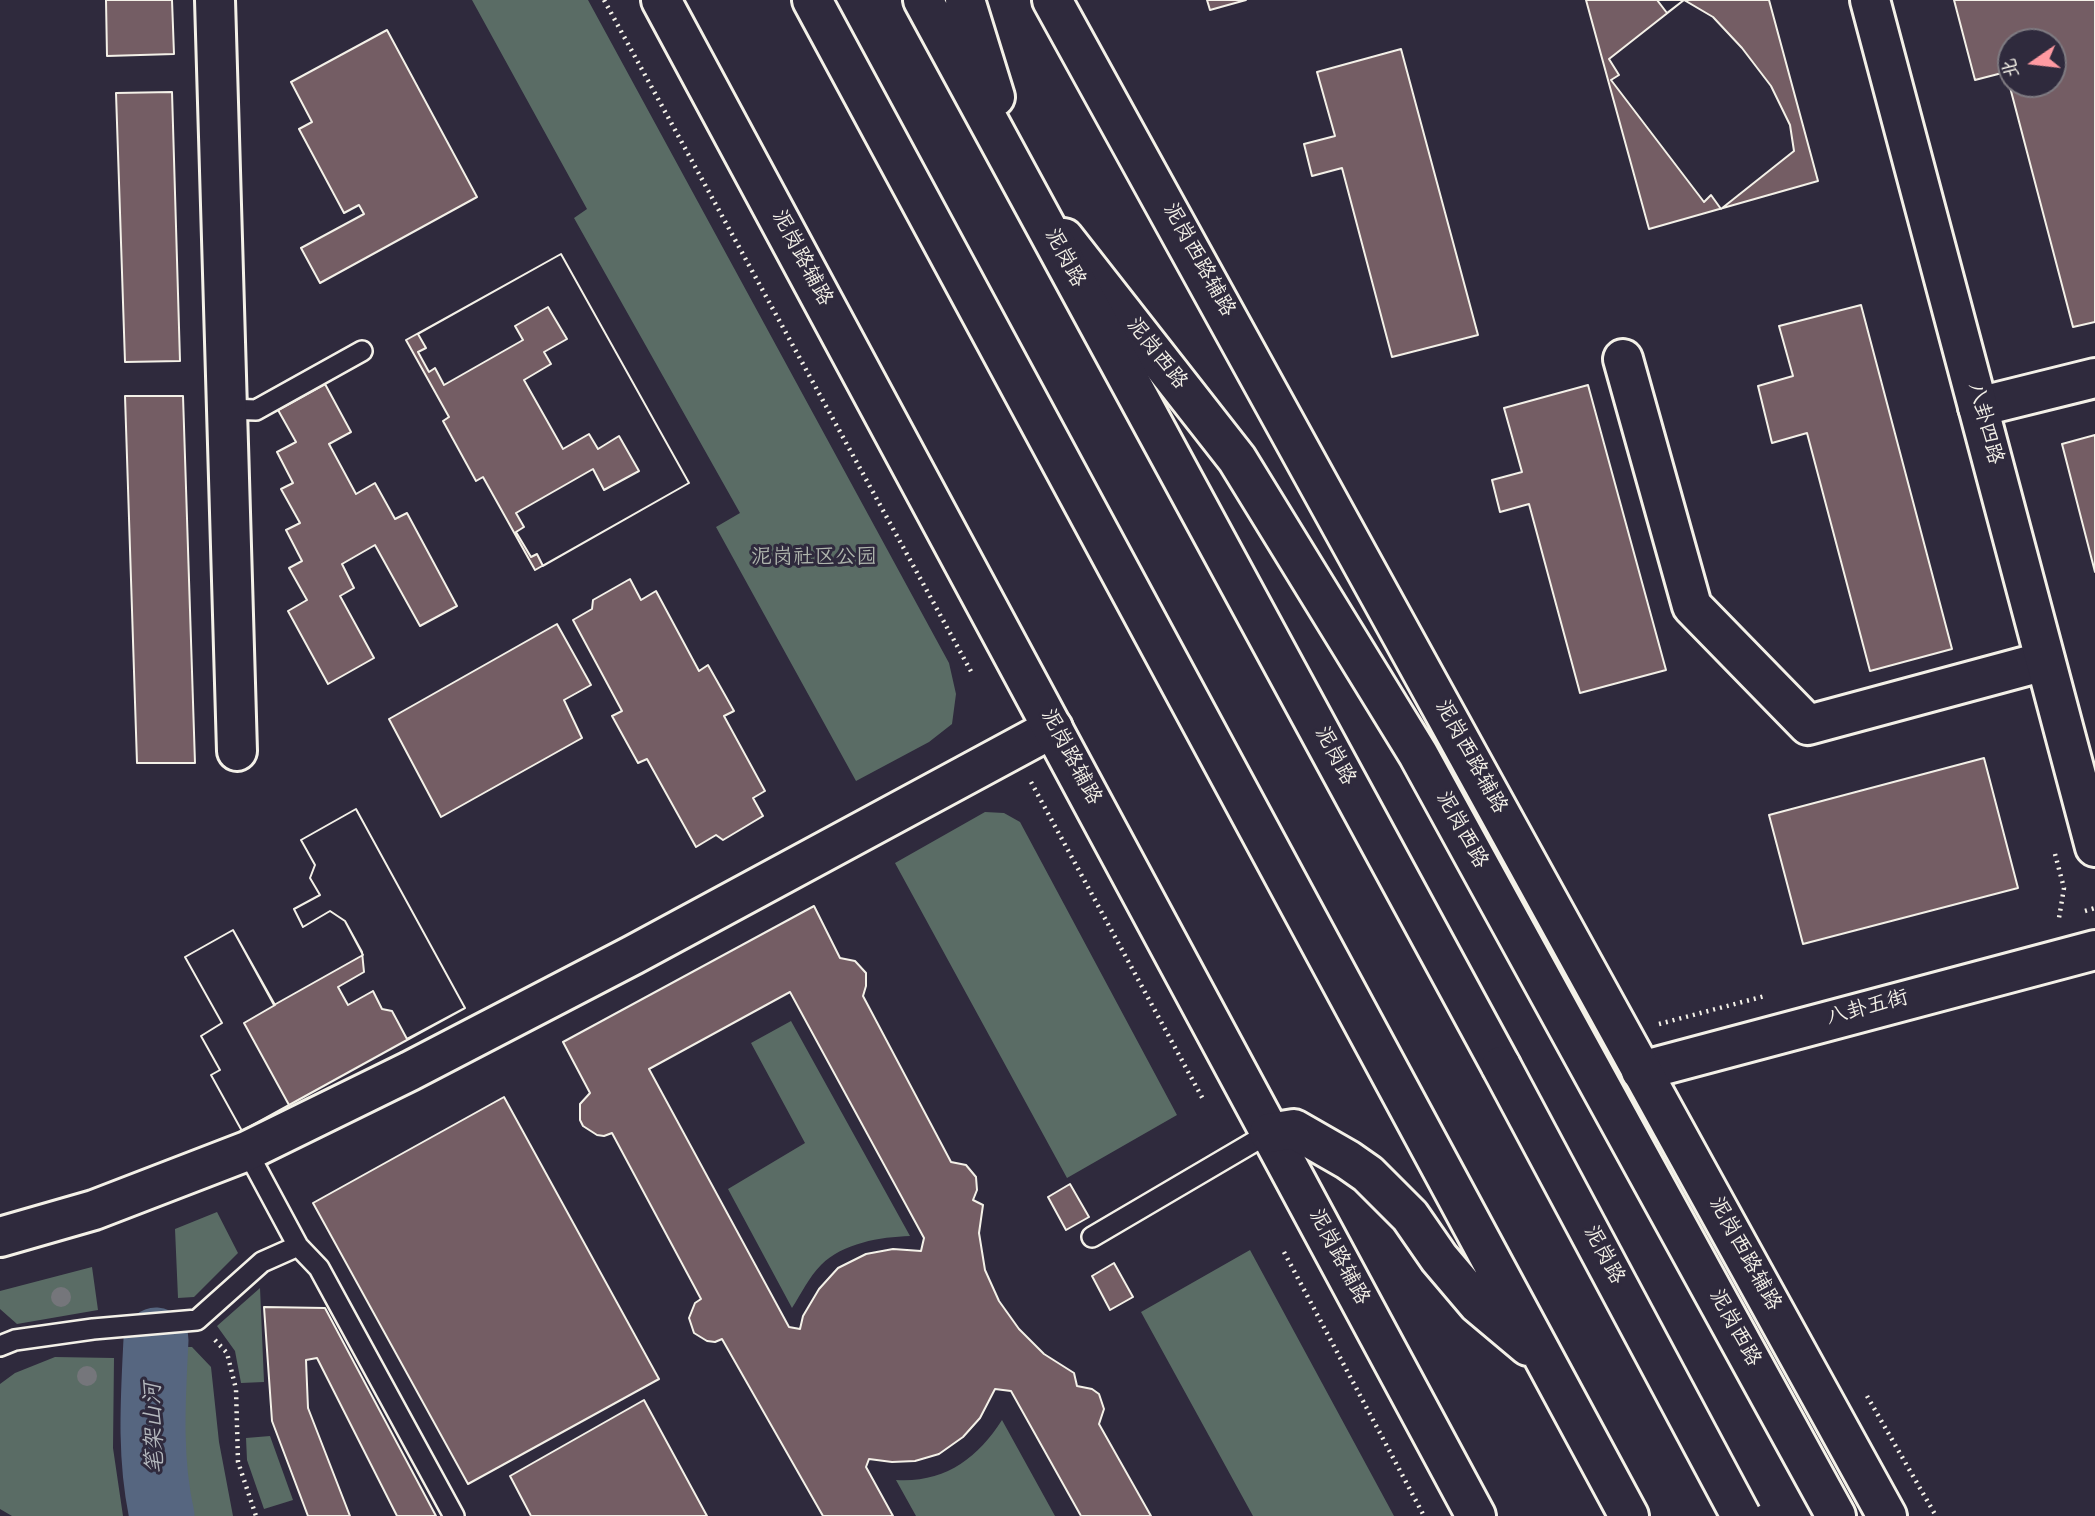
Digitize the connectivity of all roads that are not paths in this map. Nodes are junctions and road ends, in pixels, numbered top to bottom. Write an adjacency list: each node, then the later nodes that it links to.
1 (215, 0): 13 (main road)
2 (661, 0): 15 (main road, 泥岗路辅路)
3 (812, 0): 26 (main road)
4 (923, 0): 8 (main road, 泥岗路)
5 (965, 0): 8 (main road)
6 (1052, 0): 19 (main road, 泥岗西路辅路)
7 (1870, 0): 12 (main road, 八卦四路)
8 (1023, 186): 30 (main road, 泥岗路, bridge); 31 (main road, 泥岗西路)
9 (362, 351): 13 (lane)
10 (1623, 359): 14 (main road)
11 (2095, 378): 12 (main road)
12 (1978, 407): 14 (main road, 八卦四路)
13 (226, 409): 16 (main road)
14 (2045, 661): 17 (main road, 八卦四路)
15 (1053, 728): 20 (main road, 泥岗路辅路); 21 (main road)
16 (237, 751)
17 (2095, 847)
18 (2095, 950): 19 (main road, 八卦五街)
19 (1641, 1071): 32 (main road, 泥岗西路辅路)
20 (1269, 1133): 23 (lane); 26 (main road); 28 (main road, 泥岗路辅路)
21 (247, 1151): 22 (main road); 24 (lane)
22 (0, 1237)
23 (1092, 1237)
24 (298, 1246): 25 (lane); 27 (lane)
25 (0, 1346)
26 (1545, 1360): 29 (main road)
27 (454, 1516)
28 (1476, 1516)
29 (1629, 1516)
30 (1741, 1516)
31 (1836, 1516)
32 (1886, 1516)

